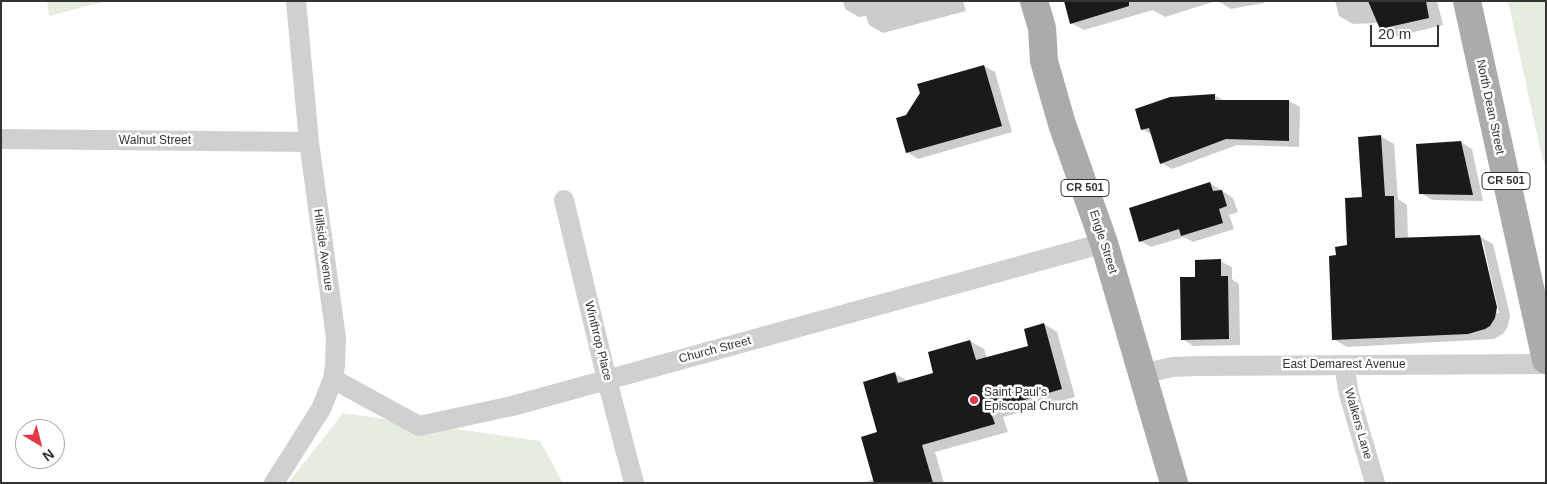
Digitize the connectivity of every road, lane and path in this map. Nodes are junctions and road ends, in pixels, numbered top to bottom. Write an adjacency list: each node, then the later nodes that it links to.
1 (296, 1): 5 (street, Hillside Avenue)
2 (1034, 1): 7 (main road, Engle Street / CR 501)
3 (1466, 1): 8 (main road, North Dean Street / CR 501)
4 (1, 140): 5 (street, Walnut Street)
5 (309, 142): 12 (street, Hillside Avenue)
6 (564, 200): 13 (street, Winthrop Place)
7 (1104, 243): 11 (main road, Engle Street / CR 501); 13 (street, Church Street)
8 (1546, 360)
9 (1546, 364): 10 (street, East Demarest Avenue)
10 (1344, 365): 11 (street, East Demarest Avenue); 17 (street, Walkers Lane)
11 (1142, 374): 16 (main road, Engle Street / CR 501)
12 (332, 379): 13 (street, Church Street); 14 (street, Hillside Avenue)
13 (607, 380): 15 (street, Winthrop Place)
14 (274, 483)
15 (634, 483)
16 (1174, 483)
17 (1375, 483)

